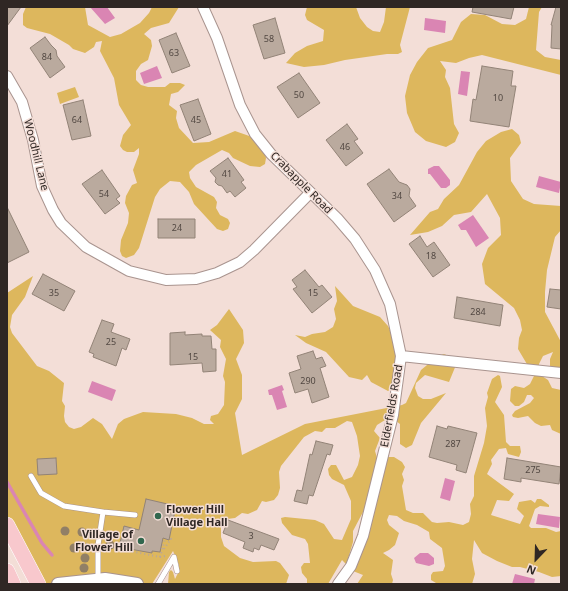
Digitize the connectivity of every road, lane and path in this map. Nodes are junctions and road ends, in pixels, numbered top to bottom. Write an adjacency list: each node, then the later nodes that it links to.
1 (203, 7): 3 (street, Crabapple Road)
2 (7, 76): 3 (street, Woodhill Lane)
3 (310, 193): 4 (street, Crabapple Road)
4 (401, 356): 5 (street, Elderfields Road); 26 (street, Elderfields Road)
5 (561, 374)
6 (31, 476): 7 (lane)
7 (103, 512): 8 (lane); 13 (lane)
8 (135, 515)
9 (7, 525): 22 (main road)
10 (169, 538): 15 (path)
11 (165, 539): 15 (path)
12 (78, 542): 13 (path)
13 (98, 546): 20 (lane)
14 (109, 547): 16 (path)
15 (162, 552): 17 (path)
16 (153, 556)
17 (160, 557)
18 (7, 571): 21 (main road)
19 (177, 571): 25 (lane)
20 (98, 579): 23 (street); 24 (street)
21 (13, 584)
22 (38, 584)
23 (58, 584)
24 (137, 584)
25 (158, 584)
26 (338, 584)

